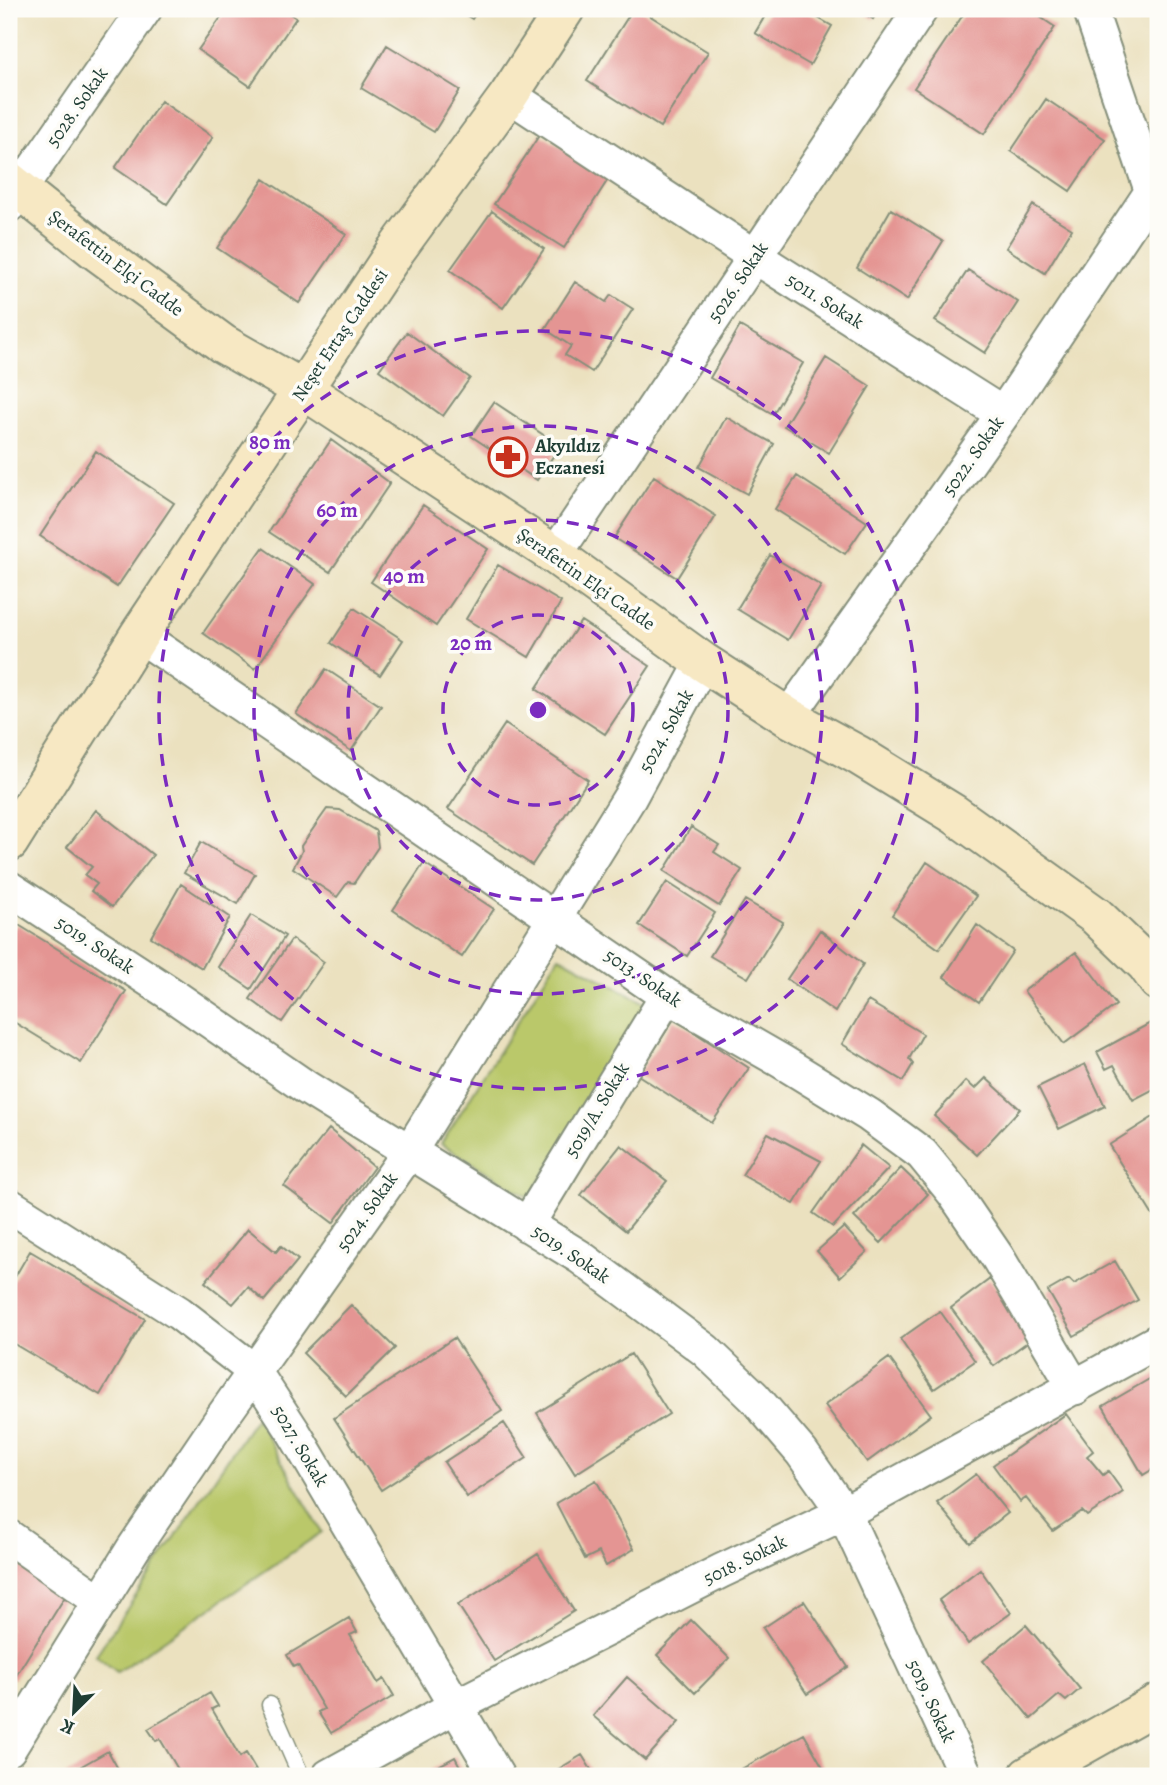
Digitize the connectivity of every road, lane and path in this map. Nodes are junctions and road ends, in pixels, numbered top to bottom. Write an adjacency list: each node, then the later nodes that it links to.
1 (145, 9): 6 (street, 5028. Sokak)
2 (565, 9): 5 (street, Neşet Ertaş Caddesi)
3 (921, 9): 8 (street, 5026. Sokak)
4 (1090, 9): 7 (street)
5 (509, 94): 8 (street, 5011. Sokak); 9 (street, Neşet Ertaş Caddesi)
6 (13, 192): 9 (street, Şerafettin Elçi Cadde)
7 (1155, 201): 10 (street, 5022. Sokak)
8 (754, 256): 10 (street, 5011. Sokak); 11 (street, 5026. Sokak)
9 (304, 390): 11 (street, Şerafettin Elçi Cadde); 12 (street, Neşet Ertaş Caddesi)
10 (1003, 414): 14 (street, 5022. Sokak)
11 (555, 555): 13 (street, Şerafettin Elçi Cadde)
12 (139, 635): 15 (street, Neşet Ertaş Caddesi); 17 (street, 5013. Sokak)
13 (703, 662): 14 (street, Şerafettin Elçi Cadde); 17 (street, 5024. Sokak)
14 (788, 717): 18 (street, Şerafettin Elçi Cadde)
15 (9, 842)
16 (9, 888): 20 (street, 5019. Sokak)
17 (554, 918): 19 (street, 5013. Sokak); 20 (street, 5024. Sokak)
18 (1154, 968)
19 (667, 996): 22 (street, 5019/A. Sokak); 25 (street, 5013. Sokak)
20 (411, 1151): 22 (street, 5019. Sokak); 24 (street, 5024. Sokak)
21 (9, 1205): 24 (street, 5027. Sokak)
22 (527, 1225): 26 (street, 5019. Sokak)
23 (1158, 1341): 25 (street, 5018. Sokak)
24 (254, 1371): 28 (street, 5024. Sokak); 31 (street, 5027. Sokak)
25 (1075, 1388): 26 (street, 5018. Sokak)
26 (844, 1513): 31 (street, 5018. Sokak); 37 (street, 5019. Sokak)
27 (9, 1536): 28 (street)
28 (102, 1602): 32 (street, 5024. Sokak)
29 (1158, 1703): 33 (street)
30 (270, 1705): 34 (lane)
31 (456, 1706): 35 (street, 5018. Sokak); 36 (street, 5027. Sokak)
32 (9, 1749)
33 (1052, 1771)
34 (301, 1776)
35 (330, 1776)
36 (496, 1776)
37 (966, 1776)

